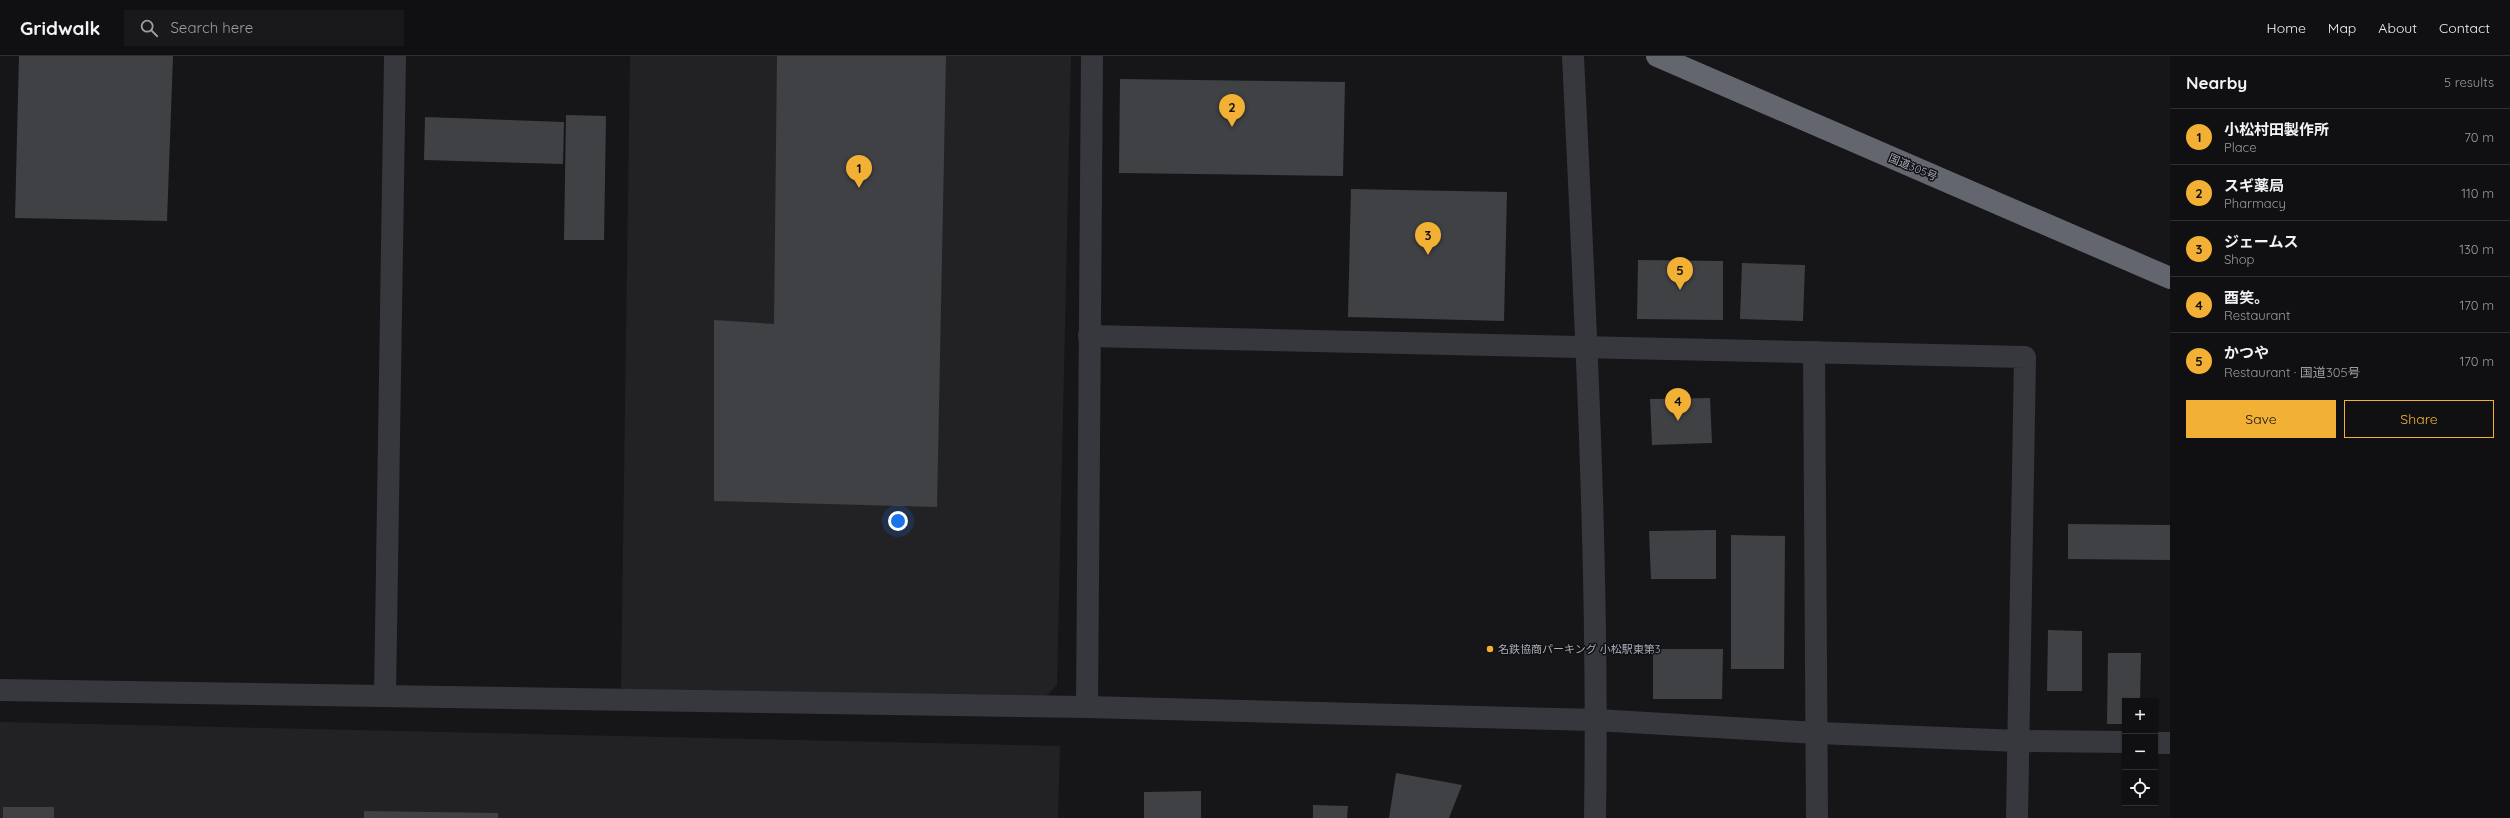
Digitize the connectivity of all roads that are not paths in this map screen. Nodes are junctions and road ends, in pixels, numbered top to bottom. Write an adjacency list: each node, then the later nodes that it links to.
1 (395, 56): 10 (street)
2 (1092, 56): 6 (street)
3 (1573, 56): 7 (street)
4 (1657, 56): 5 (highway, 国道305号)
5 (2170, 278)
6 (1089, 336): 7 (street); 11 (street)
7 (1587, 347): 8 (street); 12 (street)
8 (1814, 352): 13 (street); 14 (street)
9 (0, 690): 10 (street)
10 (385, 695): 11 (street)
11 (1087, 707): 12 (street)
12 (1596, 720): 13 (street); 18 (street)
13 (1818, 733): 14 (street); 19 (street)
14 (2019, 741): 15 (street); 20 (street)
15 (2122, 742)
16 (2158, 742): 17 (street)
17 (2170, 743)
18 (1595, 818)
19 (1817, 818)
20 (2017, 818)

